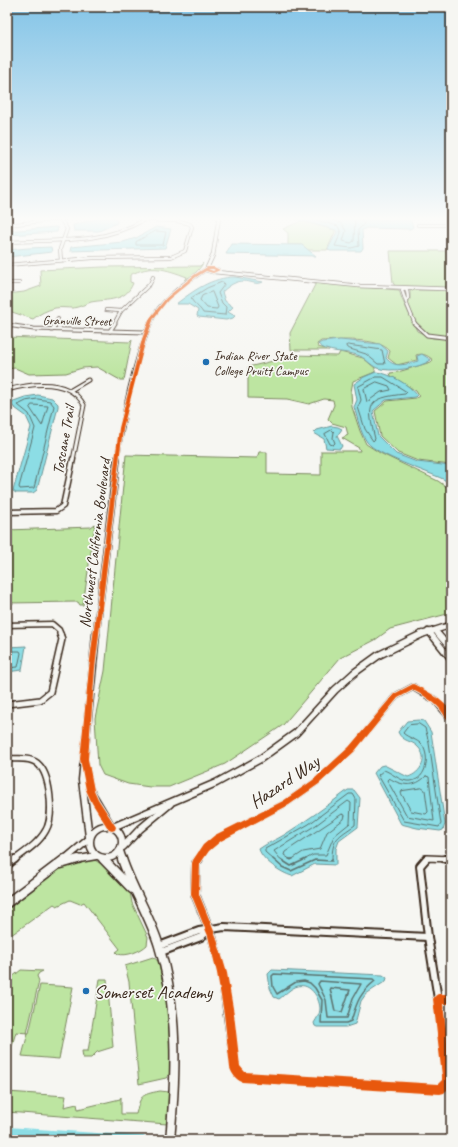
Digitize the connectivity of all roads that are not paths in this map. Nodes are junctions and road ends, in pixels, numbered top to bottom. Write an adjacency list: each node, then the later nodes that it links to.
1 (204, 271): 5 (street, Northwest California Boulevard)
2 (214, 271): 5 (street, Northwest California Boulevard)
3 (220, 271): 8 (street)
4 (153, 277): 12 (street)
5 (194, 278): 17 (street, Northwest California Boulevard)
6 (7, 283): 7 (street)
7 (19, 283)
8 (404, 288): 9 (street); 10 (street); 10 (street)
9 (451, 289)
10 (406, 302): 18 (street)
11 (106, 310): 12 (street)
12 (121, 311): 16 (street)
13 (58, 319): 15 (street)
14 (7, 325): 15 (street, Granville Street)
15 (52, 330): 16 (street, Granville Street)
16 (110, 331): 17 (street, Granville Street)
17 (146, 332): 33 (street, Northwest California Boulevard)
18 (451, 338)
19 (88, 380): 23 (street)
20 (7, 385): 21 (street)
21 (11, 389): 22 (street, Toscane Trail); 23 (street, Toscane Trail)
22 (7, 390)
23 (71, 390): 24 (street, Toscane Trail)
24 (7, 512)
25 (7, 625): 30 (street)
26 (451, 625): 27 (street)
27 (431, 630): 28 (street); 29 (street); 34 (street)
28 (451, 649)
29 (451, 659)
30 (7, 704)
31 (451, 719): 44 (street, Hazard Way)
32 (7, 759): 40 (street)
33 (84, 759): 35 (street, Northwest California Boulevard); 36 (street, Northwest California Boulevard)
34 (170, 803): 35 (street); 37 (street)
35 (113, 827): 36 (street); 37 (street)
36 (89, 838): 38 (street); 41 (street)
37 (121, 849): 38 (street); 42 (street)
38 (99, 857): 41 (street); 42 (street)
39 (451, 860): 45 (street)
40 (7, 865)
41 (59, 865): 43 (street)
42 (134, 890): 46 (street)
43 (7, 903)
44 (208, 930): 45 (street); 46 (street); 47 (street, Hazard Way)
45 (428, 937): 47 (street)
46 (160, 949): 49 (street)
47 (438, 999): 48 (street)
48 (451, 999)
49 (170, 1140)

